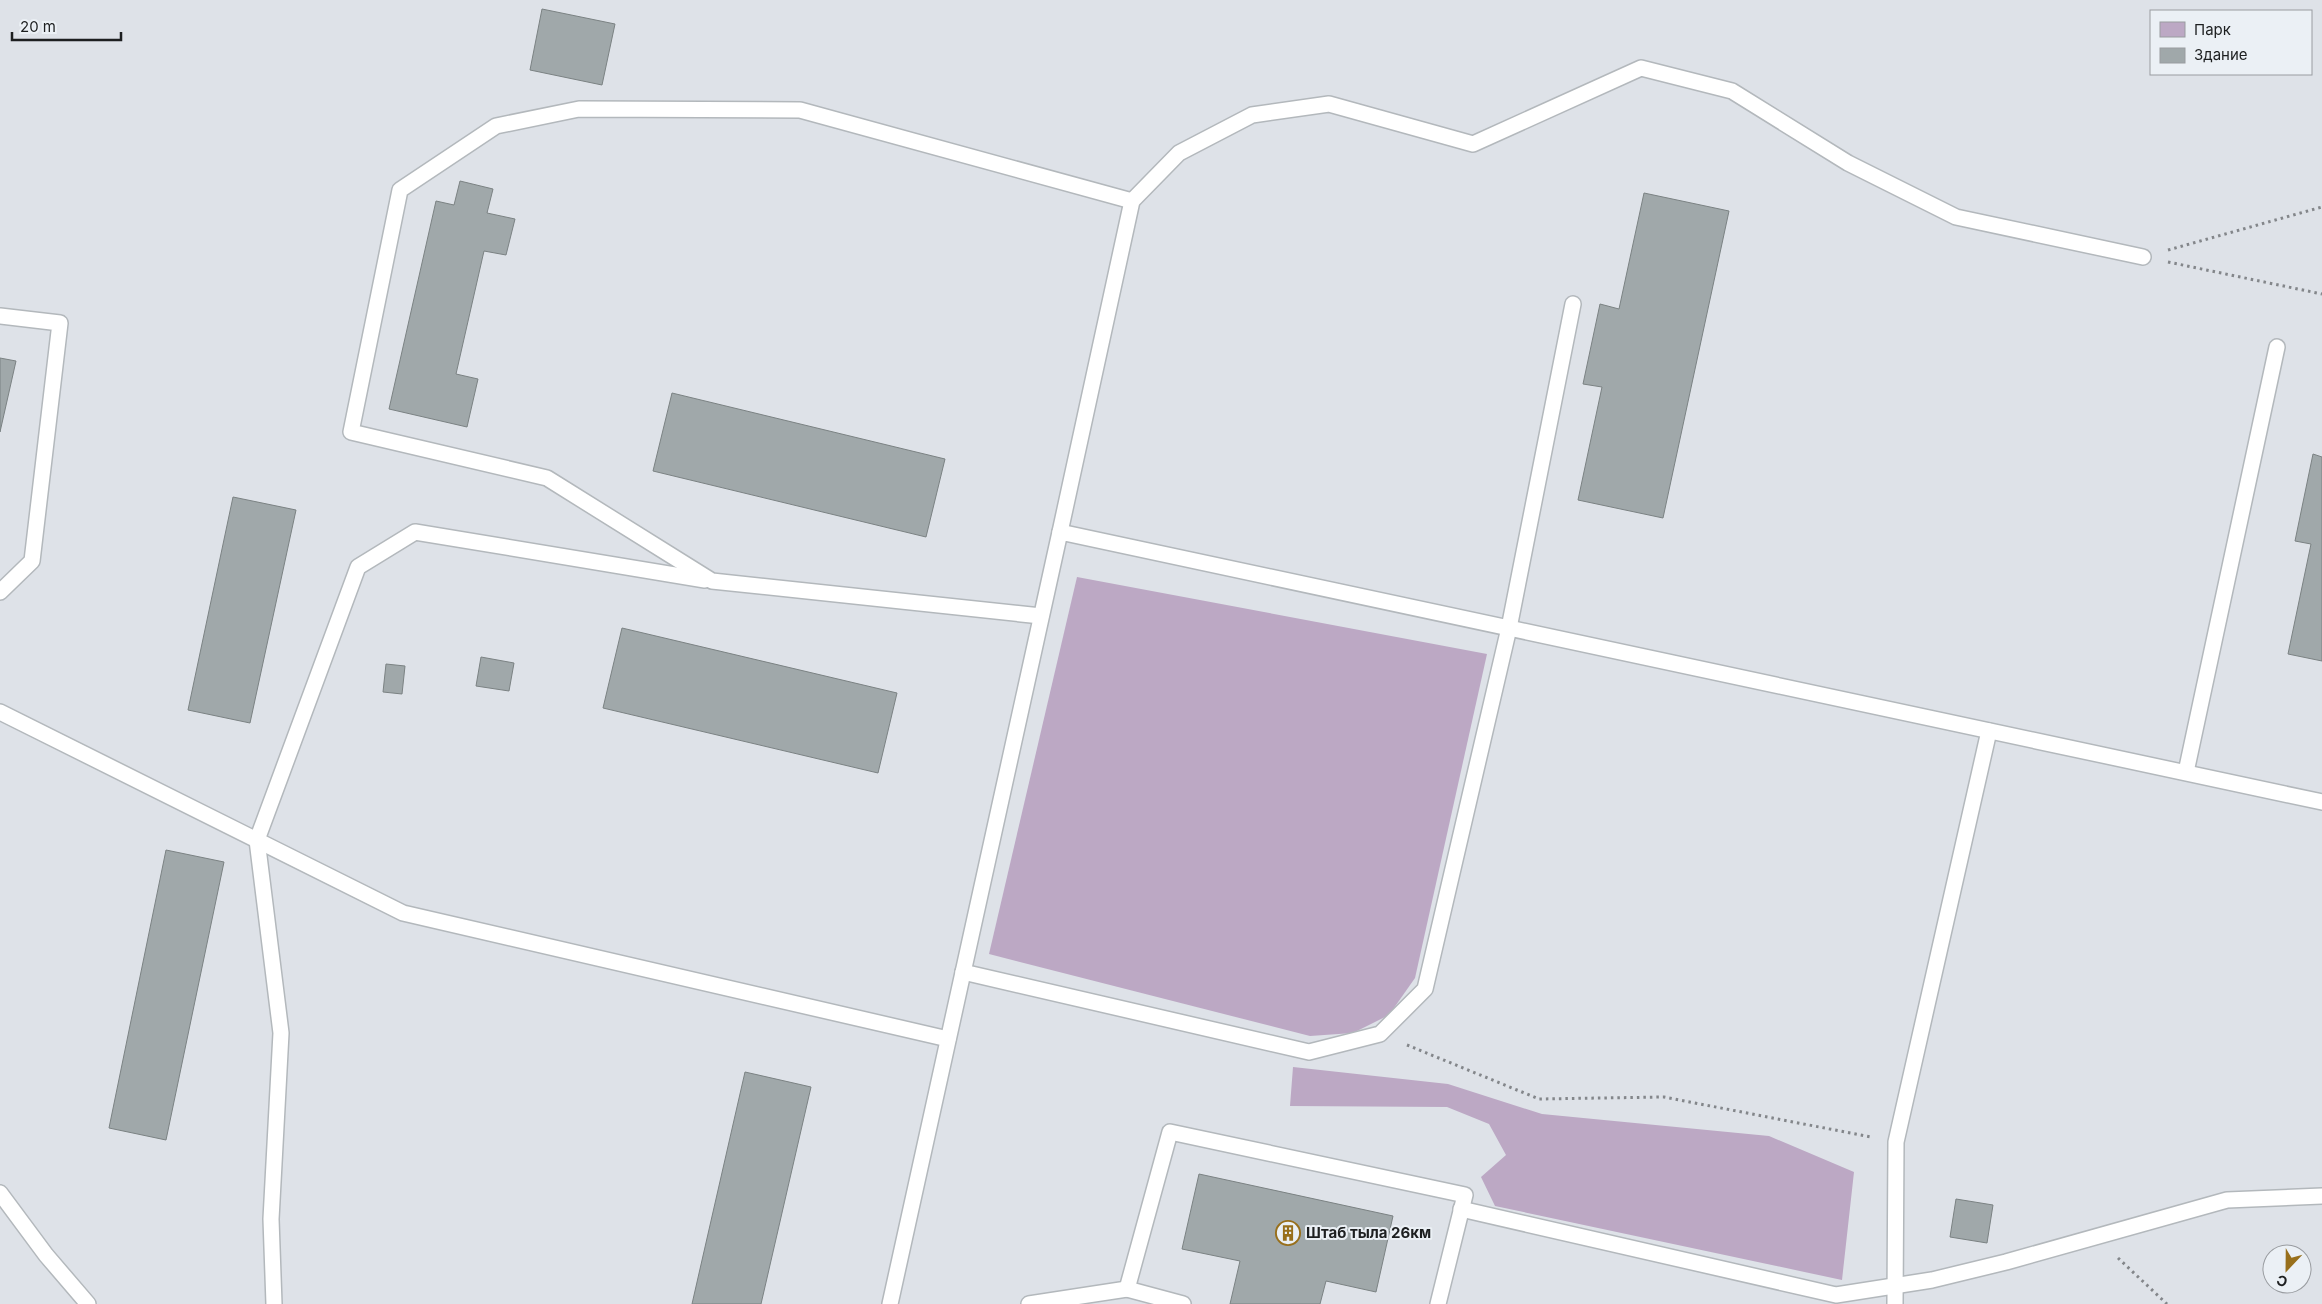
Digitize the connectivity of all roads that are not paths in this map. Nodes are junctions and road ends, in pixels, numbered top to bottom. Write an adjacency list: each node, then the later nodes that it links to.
1 (1132, 201): 2 (lane); 6 (lane); 7 (lane)
2 (2143, 257)
3 (1573, 304): 10 (lane)
4 (0, 316): 8 (lane)
5 (2277, 347): 13 (lane)
6 (1060, 532): 9 (lane); 10 (lane)
7 (712, 581): 9 (lane); 15 (lane)
8 (0, 592)
9 (1041, 616): 16 (lane)
10 (1509, 628): 12 (lane); 16 (lane)
11 (0, 712): 15 (lane)
12 (1989, 731): 13 (lane); 21 (lane)
13 (2186, 772): 14 (lane)
14 (2322, 802)
15 (257, 840): 17 (lane); 24 (lane)
16 (963, 972): 17 (lane)
17 (948, 1039): 25 (lane)
18 (0, 1193): 23 (lane)
19 (2322, 1196): 21 (lane)
20 (1461, 1209): 21 (lane); 22 (lane); 28 (lane)
21 (1895, 1286): 29 (lane)
22 (1127, 1289): 26 (lane); 27 (lane)
23 (88, 1304)
24 (274, 1304)
25 (890, 1304)
26 (1029, 1304)
27 (1183, 1304)
28 (1438, 1304)
29 (1895, 1304)

